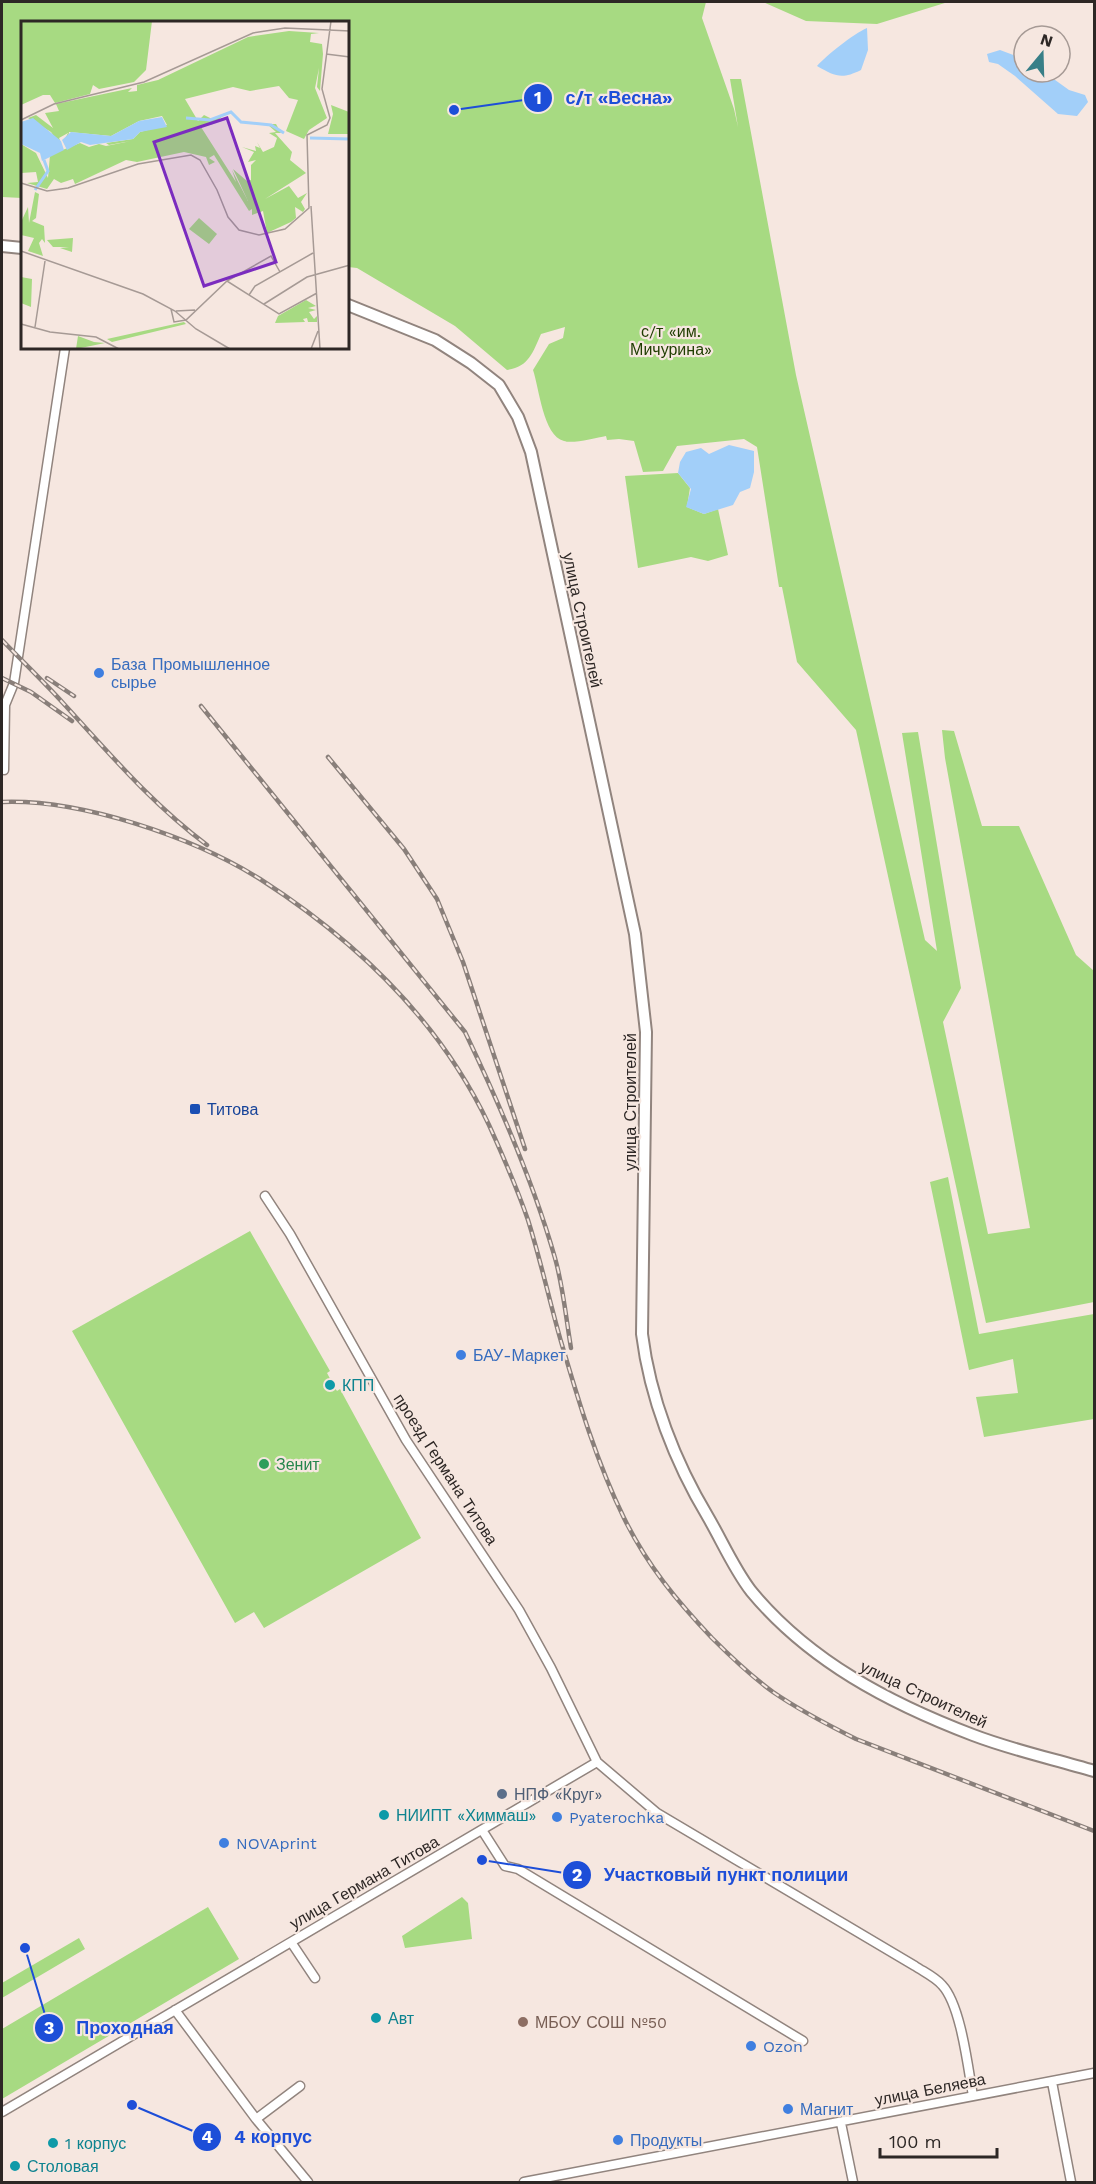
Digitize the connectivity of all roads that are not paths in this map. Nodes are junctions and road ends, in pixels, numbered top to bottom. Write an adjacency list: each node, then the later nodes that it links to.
1 (2, 246): 2 (main road)
2 (21, 248)
3 (350, 305): 8 (main road, улица Строителей)
4 (65, 350): 5 (street)
5 (4, 770)
6 (265, 1196): 7 (street, проезд Германа Титова)
7 (597, 1762): 9 (street, улица Германа Титова); 17 (street)
8 (1095, 1771)
9 (482, 1830): 10 (street, улица Германа Титова); 13 (street)
10 (291, 1942): 11 (street); 12 (street, улица Германа Титова)
11 (315, 1978)
12 (175, 2010): 18 (street, улица Германа Титова); 19 (street)
13 (803, 2041)
14 (1095, 2073): 15 (street, улица Беляева)
15 (1052, 2082): 17 (street, улица Беляева); 24 (street)
16 (300, 2086): 19 (street)
17 (973, 2096): 20 (street, улица Беляева)
18 (2, 2112)
19 (256, 2119): 21 (street)
20 (841, 2123): 22 (street, улица Беляева); 23 (street)
21 (309, 2182)
22 (524, 2182)
23 (853, 2182)
24 (1071, 2182)

